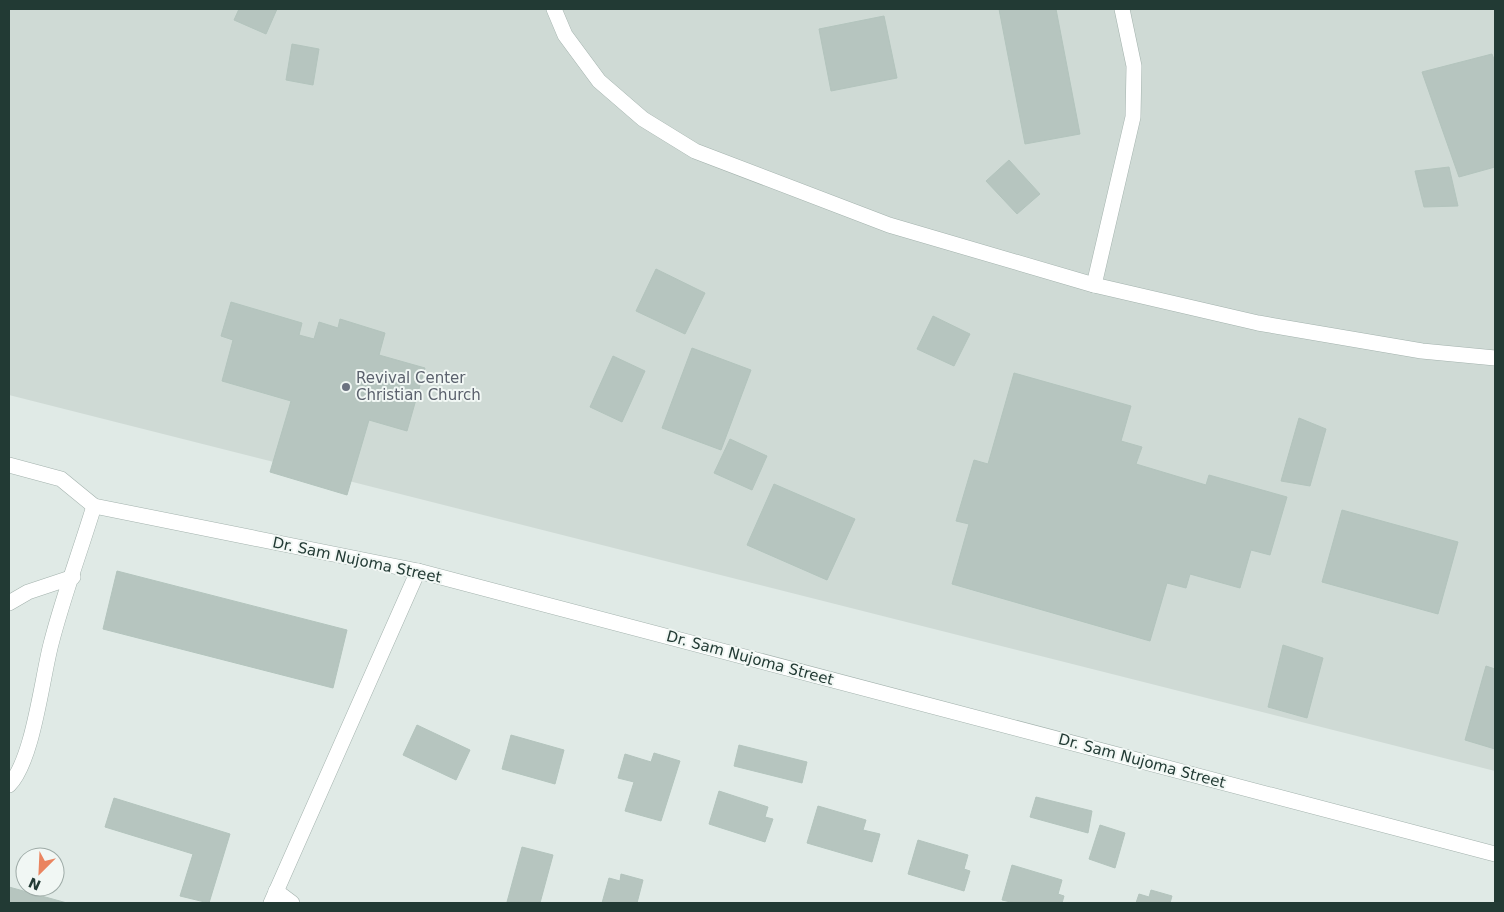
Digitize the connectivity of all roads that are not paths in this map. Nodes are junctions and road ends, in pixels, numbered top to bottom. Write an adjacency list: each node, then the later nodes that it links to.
1 (554, 9): 3 (street)
2 (1122, 9): 3 (street)
3 (1094, 285): 4 (street)
4 (1495, 358)
5 (9, 465): 6 (street, Dr. Sam Nujoma Street)
6 (94, 506): 7 (street, Dr. Sam Nujoma Street); 8 (street)
7 (418, 571): 11 (street, Dr. Sam Nujoma Street); 12 (street)
8 (73, 577): 9 (street); 10 (street)
9 (9, 603)
10 (9, 784)
11 (1495, 854)
12 (274, 897): 13 (street)
13 (292, 903)

